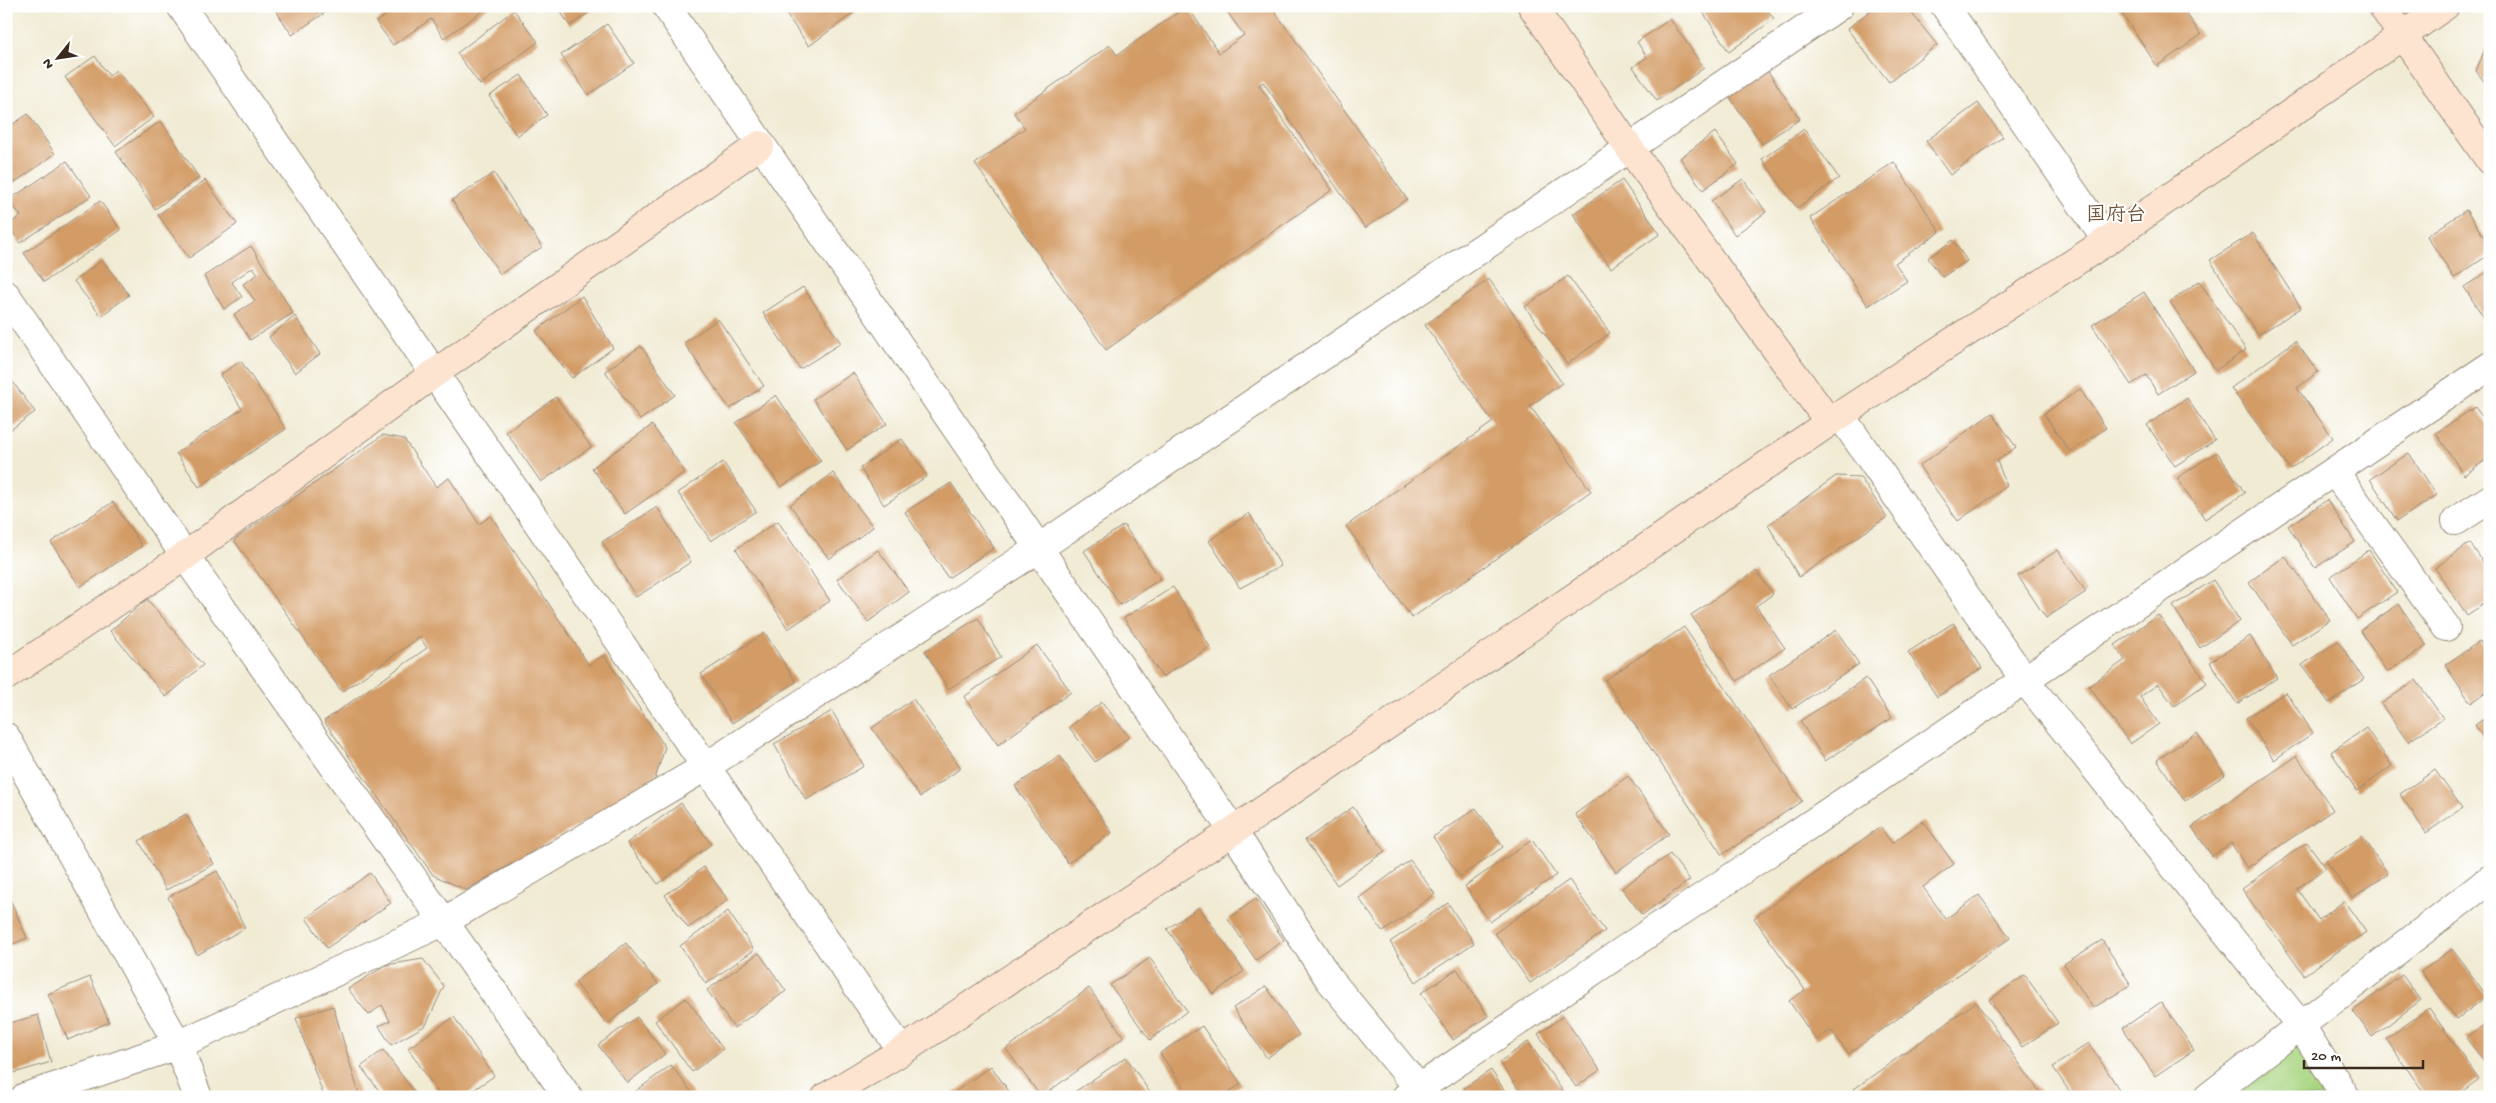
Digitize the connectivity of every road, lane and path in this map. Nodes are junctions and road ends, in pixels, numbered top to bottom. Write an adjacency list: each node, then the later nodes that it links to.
1 (180, 6): 15 (street)
2 (666, 6): 9 (street)
3 (1532, 6): 10 (street)
4 (1839, 6): 10 (street)
5 (1946, 6): 12 (street)
6 (2382, 6): 8 (street)
7 (2446, 6): 8 (street)
8 (2403, 36): 11 (street); 12 (street)
9 (760, 145): 15 (street); 20 (street)
10 (1630, 149): 16 (street); 20 (street)
11 (2490, 161)
12 (2107, 241): 16 (street)
13 (6, 295): 21 (street)
14 (2490, 366): 17 (street)
15 (436, 373): 21 (street); 26 (street)
16 (1835, 419): 24 (street); 27 (street)
17 (2334, 471): 22 (street); 24 (street)
18 (2490, 499): 19 (street)
19 (2456, 521)
20 (1039, 548): 26 (street); 27 (street)
21 (185, 556): 23 (street); 29 (street)
22 (2446, 627)
23 (6, 676)
24 (2024, 679): 30 (street); 33 (street)
25 (6, 737): 31 (street)
26 (707, 766): 29 (street); 32 (street)
27 (1233, 831): 32 (street); 33 (street)
28 (2490, 878): 30 (street)
29 (444, 922): 31 (street); 36 (street)
30 (2301, 1026): 38 (street); 39 (street)
31 (178, 1045): 34 (street); 35 (street)
32 (902, 1051): 37 (street)
33 (1417, 1094)
34 (25, 1097)
35 (198, 1097)
36 (568, 1097)
37 (826, 1097)
38 (2208, 1097)
39 (2346, 1097)

